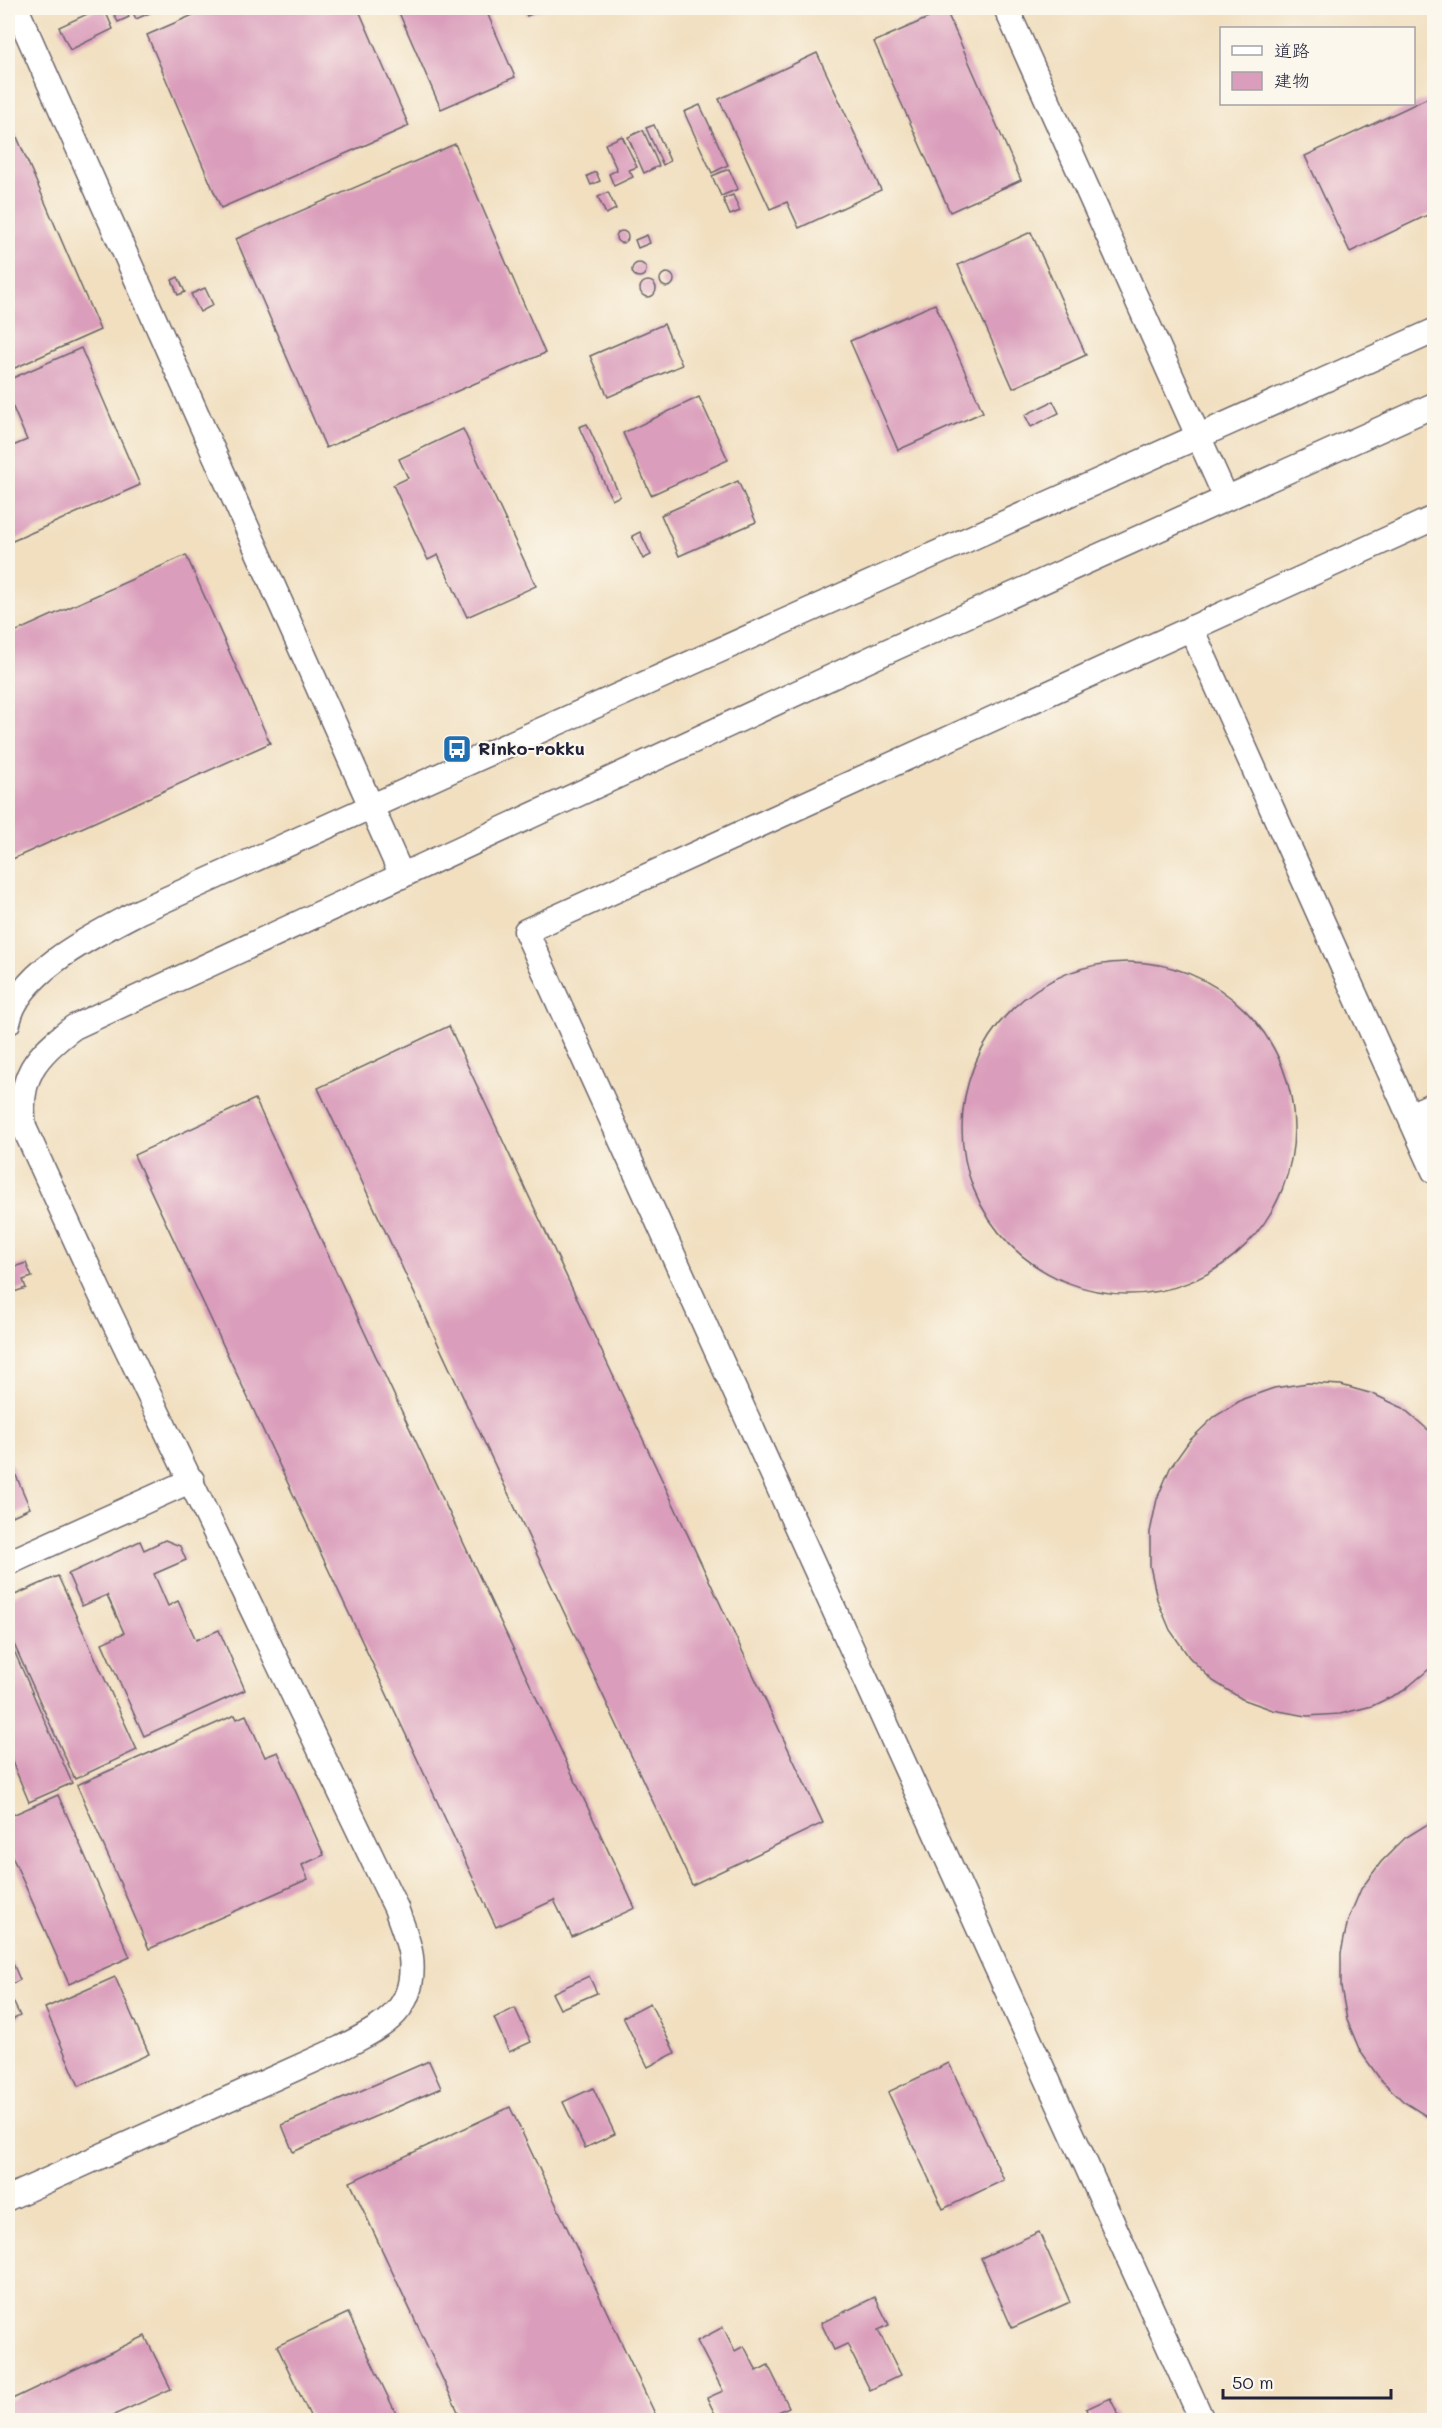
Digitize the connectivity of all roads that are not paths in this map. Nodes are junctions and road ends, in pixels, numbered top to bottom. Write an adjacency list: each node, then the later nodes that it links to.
1 (16, 8): 9 (street)
2 (1006, 8): 5 (street)
3 (1434, 331): 5 (street)
4 (1434, 405): 6 (street)
5 (1200, 436): 6 (street); 9 (street)
6 (1226, 498): 10 (street)
7 (1434, 518): 8 (street)
8 (1191, 628): 14 (street); 20 (street)
9 (372, 807): 10 (street); 11 (street)
10 (402, 876): 15 (street)
11 (8, 1023)
12 (8, 1084): 15 (street)
13 (1434, 1104): 14 (street)
14 (1410, 1115): 16 (street)
15 (24, 1127): 17 (street)
16 (1434, 1171)
17 (192, 1480): 18 (street); 19 (street)
18 (8, 1563)
19 (8, 2198)
20 (1202, 2421)

